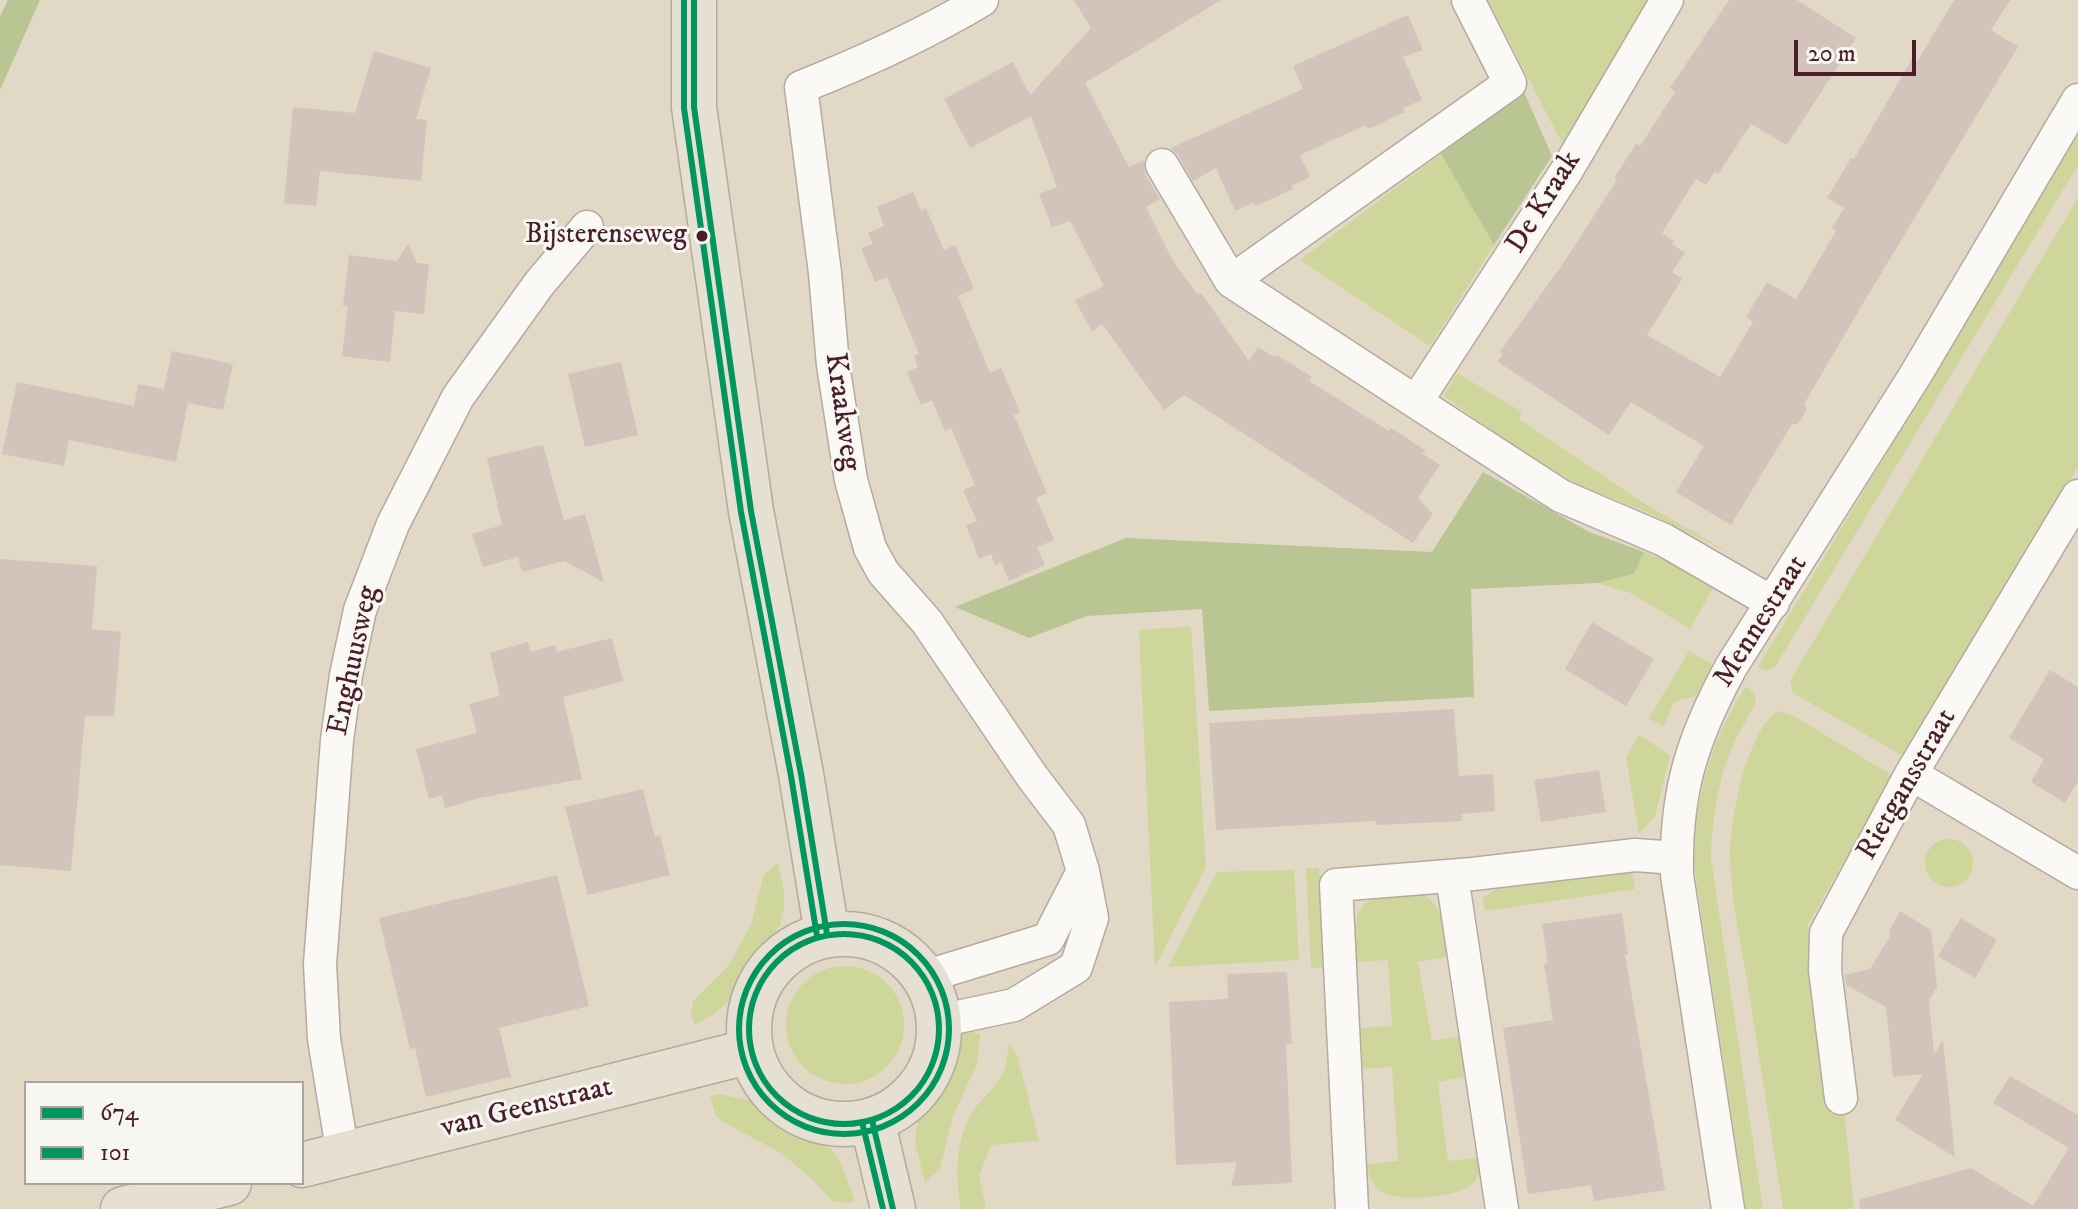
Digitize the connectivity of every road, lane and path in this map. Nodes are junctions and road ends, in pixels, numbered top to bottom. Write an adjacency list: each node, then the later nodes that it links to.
1 (694, 0): 17 (main road)
2 (982, 0): 14 (street, Kraakweg)
3 (1468, 0): 8 (street)
4 (1667, 0): 9 (street, De Kraak)
5 (2078, 100): 11 (street, Mennestraat)
6 (1162, 165): 8 (street)
7 (587, 227): 23 (street, Enghuusweg)
8 (1231, 281): 9 (street)
9 (1416, 402): 11 (street)
10 (2078, 496): 12 (street, Rietgansstraat)
11 (1773, 603): 13 (street, Mennestraat)
12 (1911, 774): 15 (street); 21 (street, Rietgansstraat)
13 (1677, 858): 16 (street); 29 (street, Mennestraat)
14 (1083, 871): 18 (street); 19 (street, Kraakweg)
15 (2078, 873)
16 (1452, 876): 27 (street); 28 (street)
17 (827, 934): 18 (main road); 20 (main road)
18 (924, 977): 19 (main road)
19 (939, 1021): 22 (main road)
20 (751, 1051): 22 (main road); 23 (main road, van Geenstraat)
21 (1841, 1098)
22 (872, 1120): 26 (main road)
23 (322, 1160)
24 (221, 1185): 25 (main road)
25 (123, 1209)
26 (893, 1209)
27 (1352, 1209)
28 (1502, 1209)
29 (1728, 1209)

